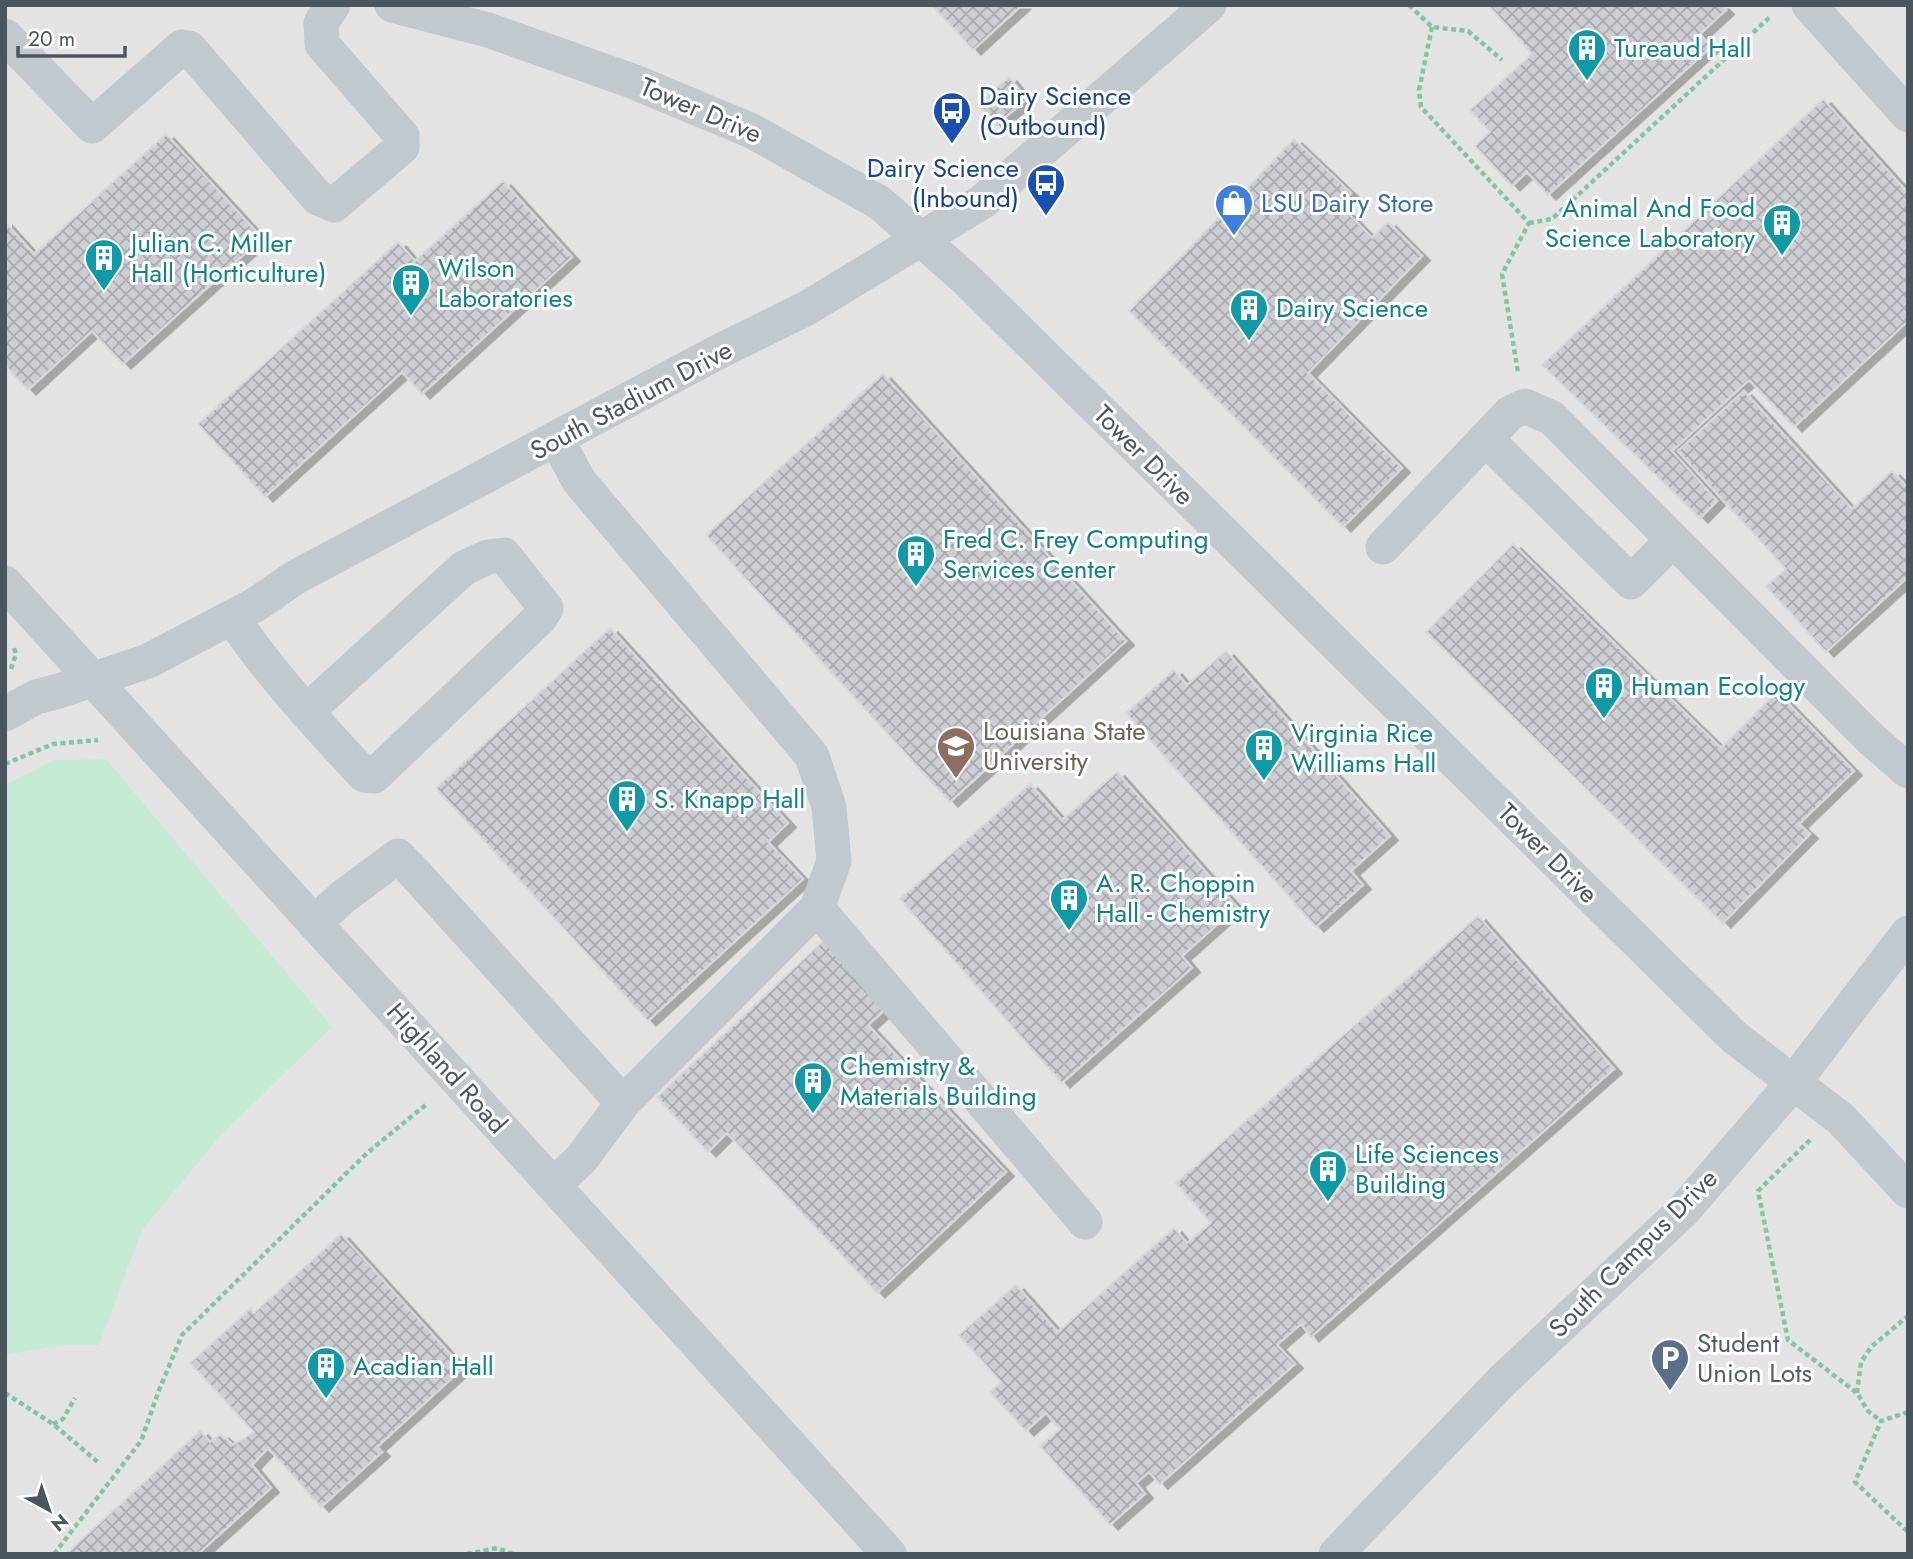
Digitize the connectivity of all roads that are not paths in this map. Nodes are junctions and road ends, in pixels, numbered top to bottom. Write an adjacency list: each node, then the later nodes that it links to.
1 (332, 5): 5 (street)
2 (392, 5): 7 (street, Tower Drive)
3 (1209, 5): 7 (street, South Stadium Drive)
4 (1809, 5): 6 (street)
5 (5, 36)
6 (1908, 115)
7 (921, 239): 9 (street, South Stadium Drive); 21 (street, Tower Drive)
8 (1486, 439): 10 (street); 10 (street); 11 (street)
9 (557, 440): 13 (street, South Stadium Drive); 18 (street)
10 (1673, 540): 17 (street)
11 (1383, 547)
12 (5, 583): 14 (street, Highland Road)
13 (232, 617): 14 (street, South Stadium Drive); 15 (street)
14 (92, 679): 16 (street, South Stadium Drive); 19 (street, Highland Road)
15 (306, 712): 15 (street)
16 (5, 714)
17 (1908, 771)
18 (817, 908): 22 (street); 25 (street)
19 (314, 923): 22 (street); 23 (street, Highland Road)
20 (1908, 933): 21 (street, South Campus Drive)
21 (1793, 1083): 24 (street, Tower Drive); 27 (street, South Campus Drive)
22 (623, 1103): 23 (street)
23 (554, 1185): 26 (street, Highland Road)
24 (1908, 1191)
25 (1084, 1222)
26 (889, 1554)
27 (1336, 1554)

